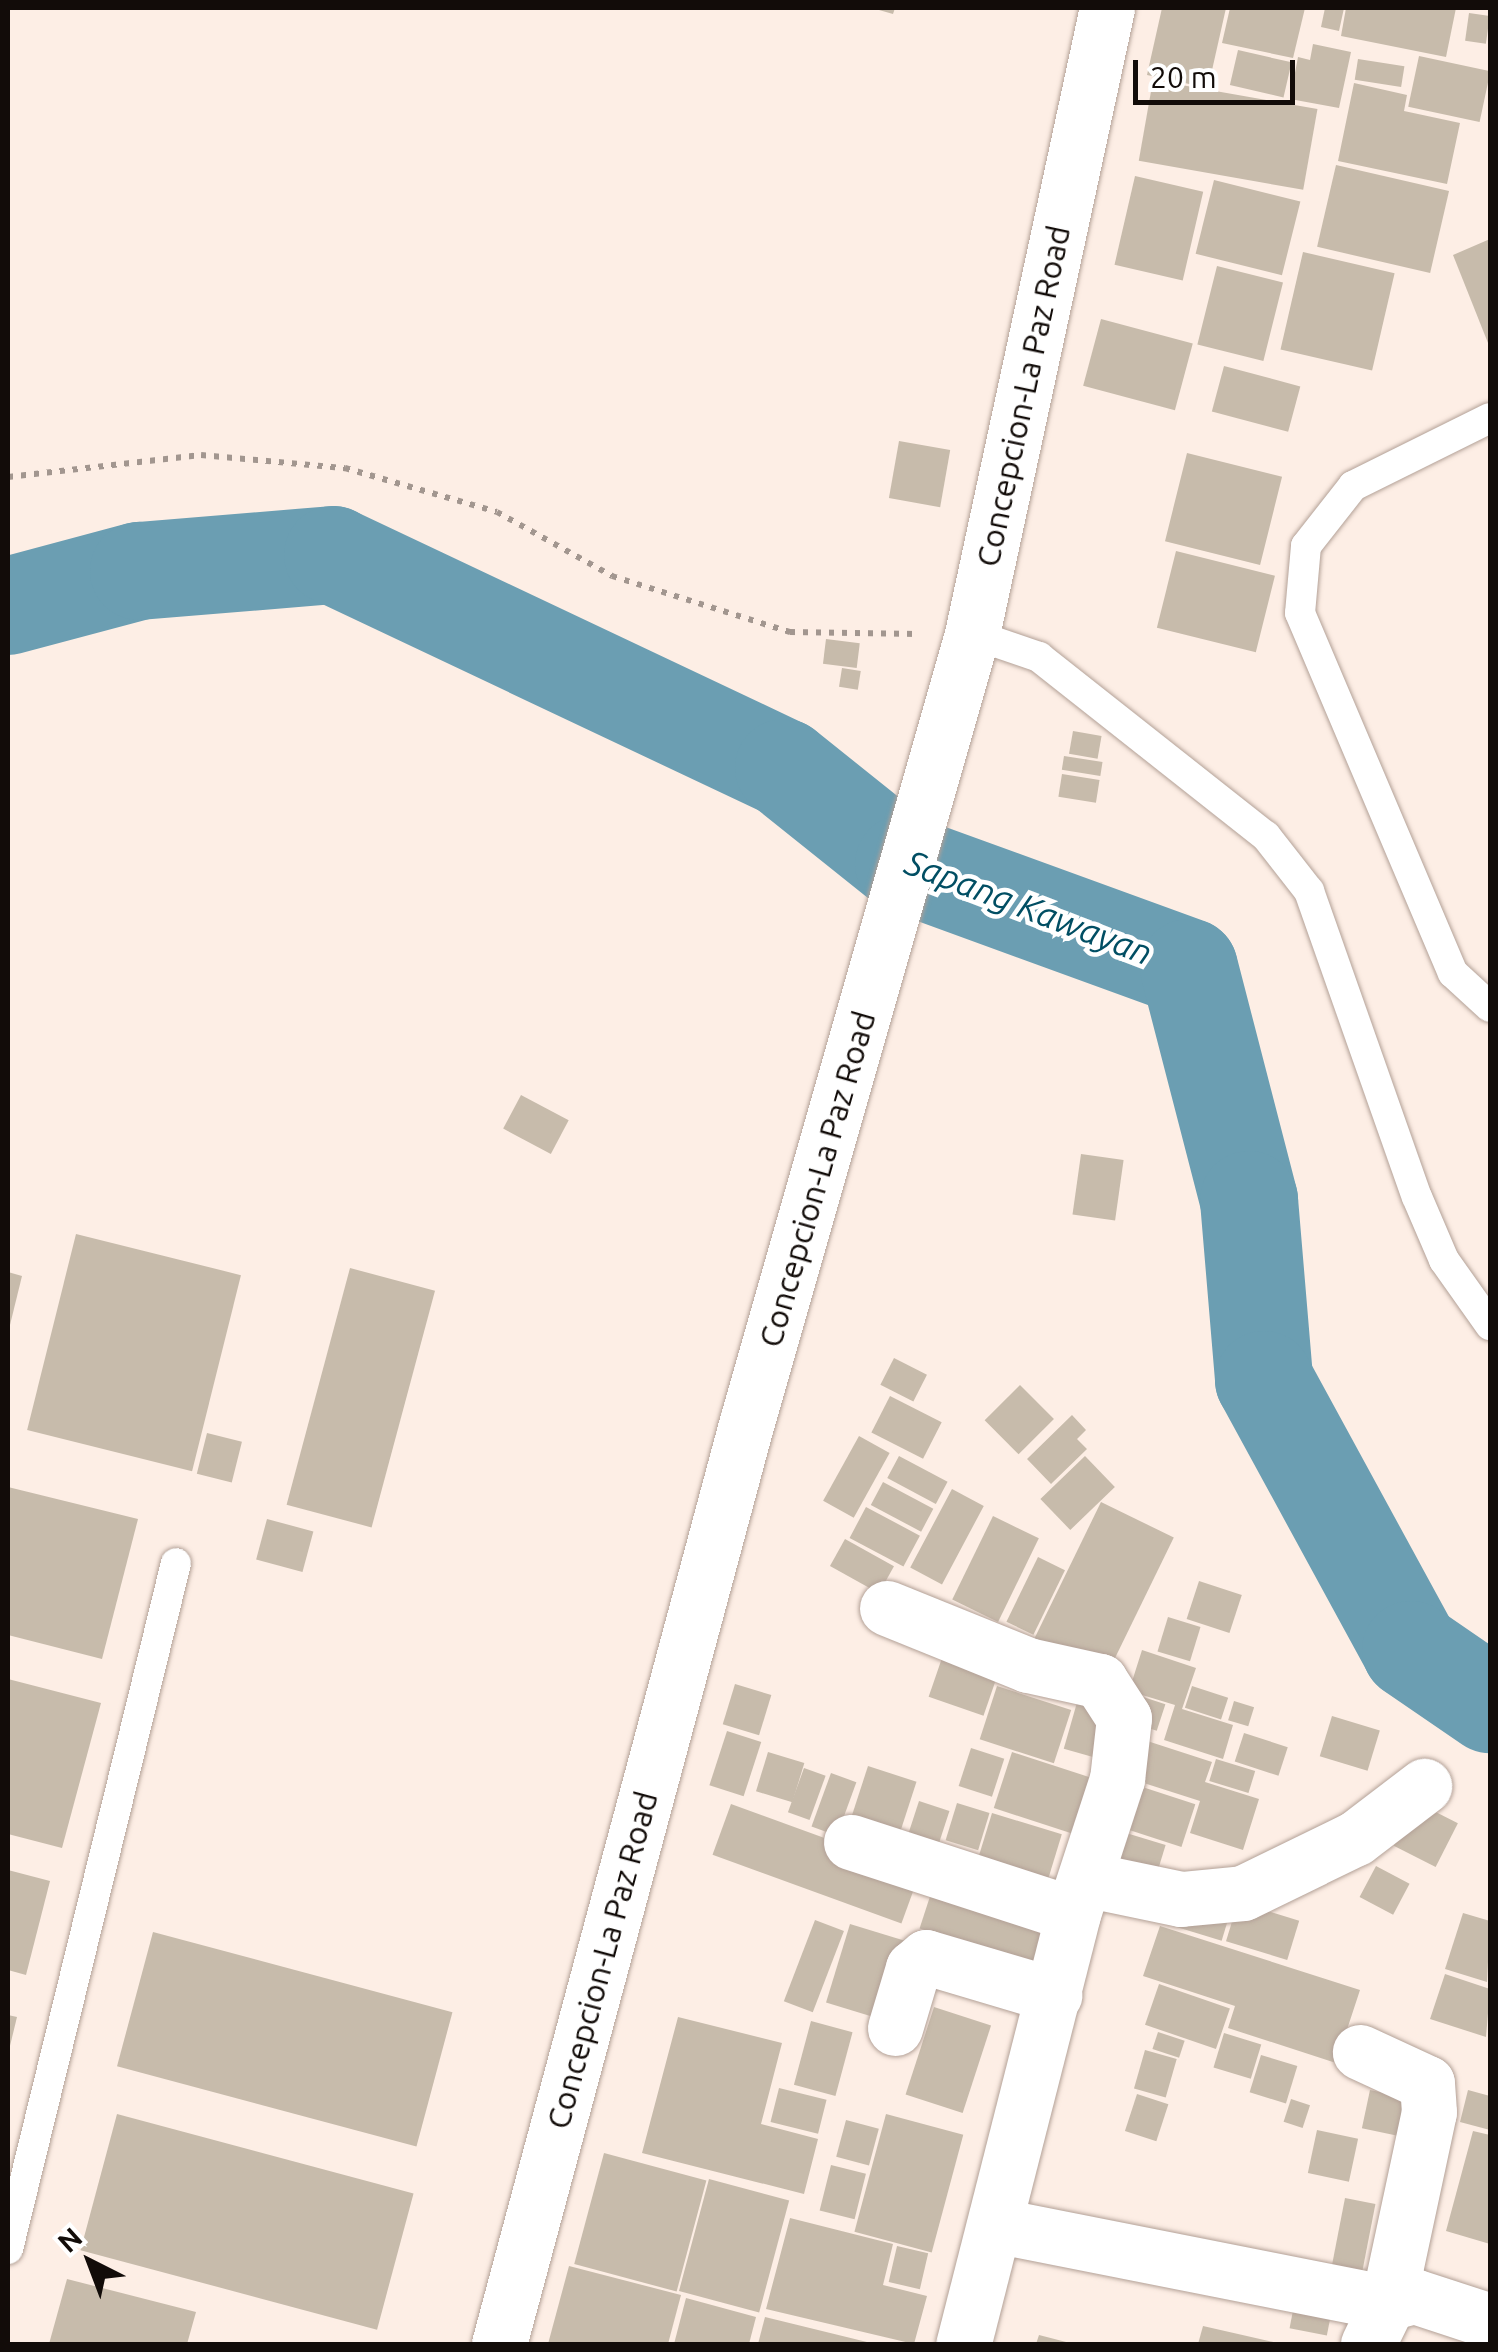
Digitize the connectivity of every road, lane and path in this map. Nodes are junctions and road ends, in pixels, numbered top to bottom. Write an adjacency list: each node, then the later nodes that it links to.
1 (1107, 8): 4 (street, Concepcion-La Paz Road)
2 (1490, 418): 5 (lane)
3 (8, 477): 4 (path)
4 (972, 634): 6 (lane); 19 (street, Concepcion-La Paz Road)
5 (1490, 1007)
6 (1490, 1325)
7 (176, 1564): 16 (lane)
8 (888, 1608): 11 (street)
9 (1424, 1786): 11 (street)
10 (851, 1842): 11 (street)
11 (1079, 1896): 12 (street)
12 (1054, 1996): 13 (street); 15 (street)
13 (895, 2028)
14 (1360, 2052): 18 (street)
15 (995, 2225): 18 (street); 20 (street)
16 (8, 2249)
17 (1490, 2322): 18 (street)
18 (1378, 2324)
19 (500, 2344)
20 (964, 2344)

